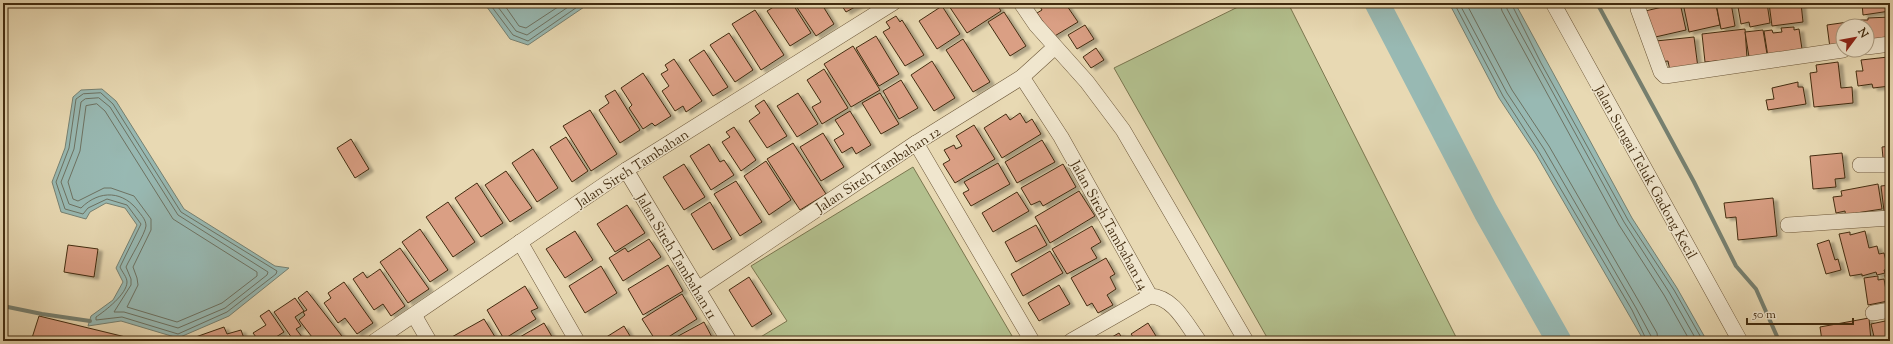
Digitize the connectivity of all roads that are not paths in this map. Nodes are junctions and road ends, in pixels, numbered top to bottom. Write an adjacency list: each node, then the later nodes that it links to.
1 (893, 3): 13 (street, Jalan Sireh Tambahan)
2 (1021, 3): 7 (street)
3 (1553, 3): 30 (street, Jalan Sungai Teluk Gadong Kecil)
4 (1638, 3): 8 (street)
5 (1890, 44): 6 (street)
6 (1875, 46)
7 (1055, 47): 9 (street, Jalan Sireh Tambahan 12); 29 (street)
8 (1835, 51)
9 (1022, 77): 10 (street, Jalan Sireh Tambahan 12); 18 (street, Jalan Sireh Tambahan 14)
10 (916, 143): 17 (street, Jalan Sireh Tambahan 12); 26 (street)
11 (1860, 165): 12 (street)
12 (1890, 165)
13 (626, 170): 16 (street, Jalan Sireh Tambahan); 17 (street, Jalan Sireh Tambahan 11)
14 (1890, 218): 15 (street)
15 (1788, 225)
16 (520, 242): 21 (street, Jalan Sireh Tambahan); 24 (street)
17 (698, 289): 25 (street, Jalan Sireh Tambahan 11)
18 (1150, 296): 27 (street, Jalan Sireh Tambahan 14); 28 (street)
19 (1890, 310): 20 (street)
20 (1873, 313)
21 (414, 315): 22 (street, Jalan Sireh Tambahan); 23 (street)
22 (375, 341)
23 (429, 341)
24 (577, 341)
25 (729, 341)
26 (1032, 341)
27 (1071, 341)
28 (1199, 341)
29 (1246, 341)
30 (1740, 341)

